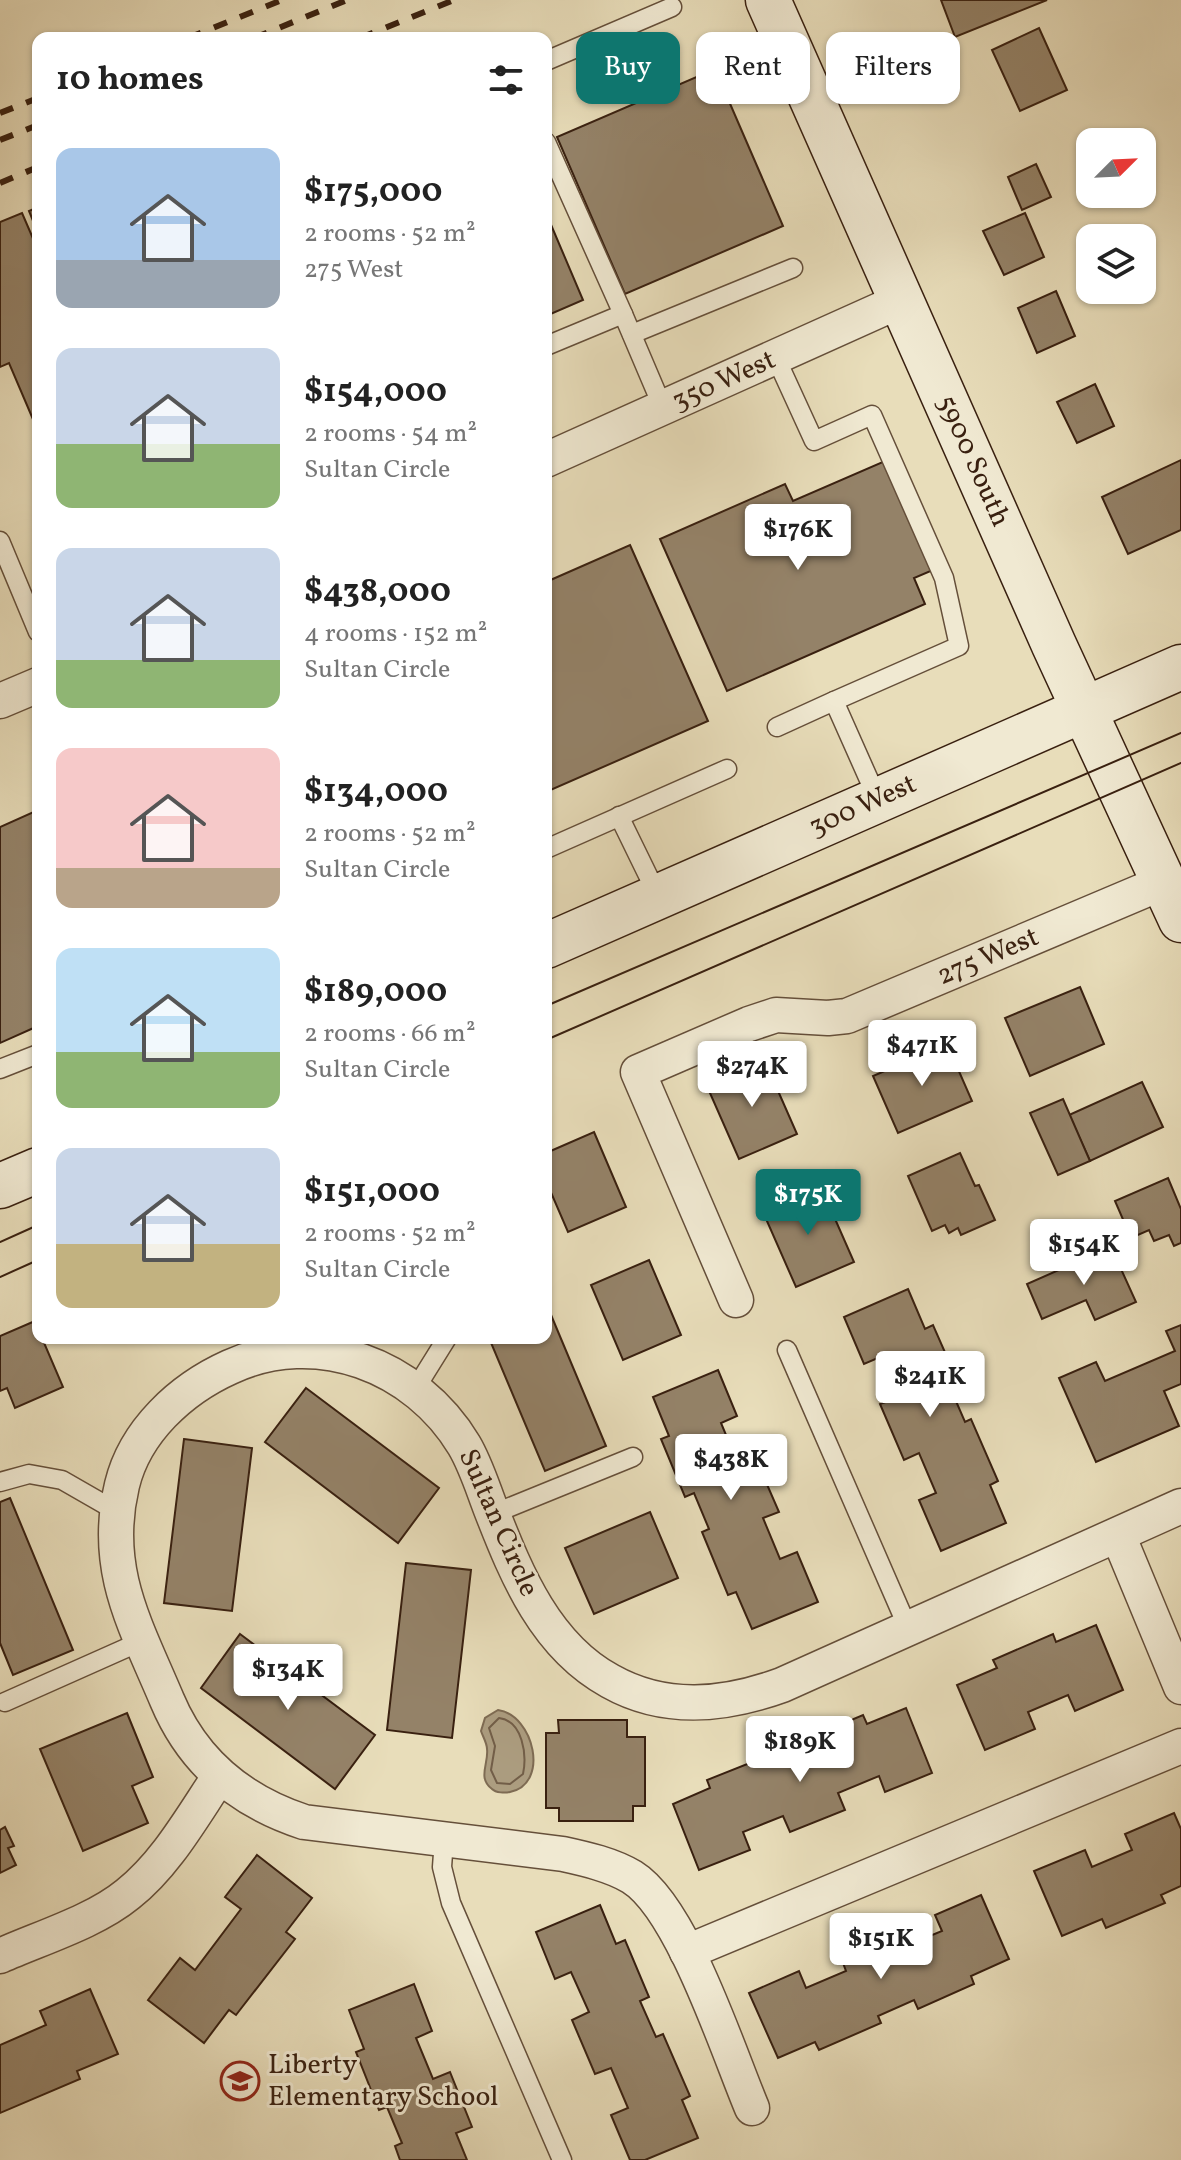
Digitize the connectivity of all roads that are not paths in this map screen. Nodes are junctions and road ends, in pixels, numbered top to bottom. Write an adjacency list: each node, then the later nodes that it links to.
1 (768, 0): 6 (street, 5900 South)
2 (672, 7): 3 (lane)
3 (552, 58)
4 (552, 155): 7 (lane)
5 (793, 268): 8 (lane)
6 (902, 300): 10 (street, 350 West); 19 (street, 5900 South)
7 (623, 314): 8 (lane); 9 (lane)
8 (632, 334): 11 (lane)
9 (552, 344)
10 (776, 358): 11 (street, 350 West); 18 (lane)
11 (663, 408): 12 (street, 350 West)
12 (552, 457)
13 (0, 541): 14 (lane)
14 (32, 618)
15 (1181, 667): 19 (street, 300 West)
16 (32, 688): 17 (street)
17 (0, 701)
18 (834, 701): 20 (lane); 22 (lane)
19 (1085, 709): 22 (street, 300 West); 26 (street, 5900 South)
20 (777, 727)
21 (727, 769): 23 (lane)
22 (878, 800): 25 (street, 300 West)
23 (619, 816): 24 (lane); 25 (lane)
24 (552, 846)
25 (658, 897): 27 (street, 300 West)
26 (1173, 901): 32 (street, 275 West)
27 (552, 943)
28 (32, 1056): 29 (lane)
29 (0, 1069)
30 (32, 1173): 31 (street)
31 (0, 1186)
32 (736, 1300)
33 (443, 1344): 35 (lane)
34 (787, 1350): 42 (lane)
35 (414, 1391): 39 (street, Sultan Circle); 40 (street, Sultan Circle)
36 (633, 1457): 40 (lane)
37 (0, 1482): 39 (lane)
38 (1181, 1506): 41 (street, Sultan Circle)
39 (116, 1511): 43 (street, Sultan Circle)
40 (493, 1514): 42 (street, Sultan Circle)
41 (1118, 1535): 42 (street, Sultan Circle); 44 (street)
42 (908, 1628)
43 (142, 1641): 45 (lane); 47 (street, Sultan Circle)
44 (1181, 1687)
45 (5, 1702)
46 (1181, 1746): 49 (street)
47 (219, 1777): 48 (street, Sultan Circle); 50 (street)
48 (444, 1840): 49 (street, Sultan Circle); 52 (lane)
49 (687, 1952): 51 (street, Sultan Circle)
50 (0, 1956)
51 (752, 2108)
52 (562, 2160)

